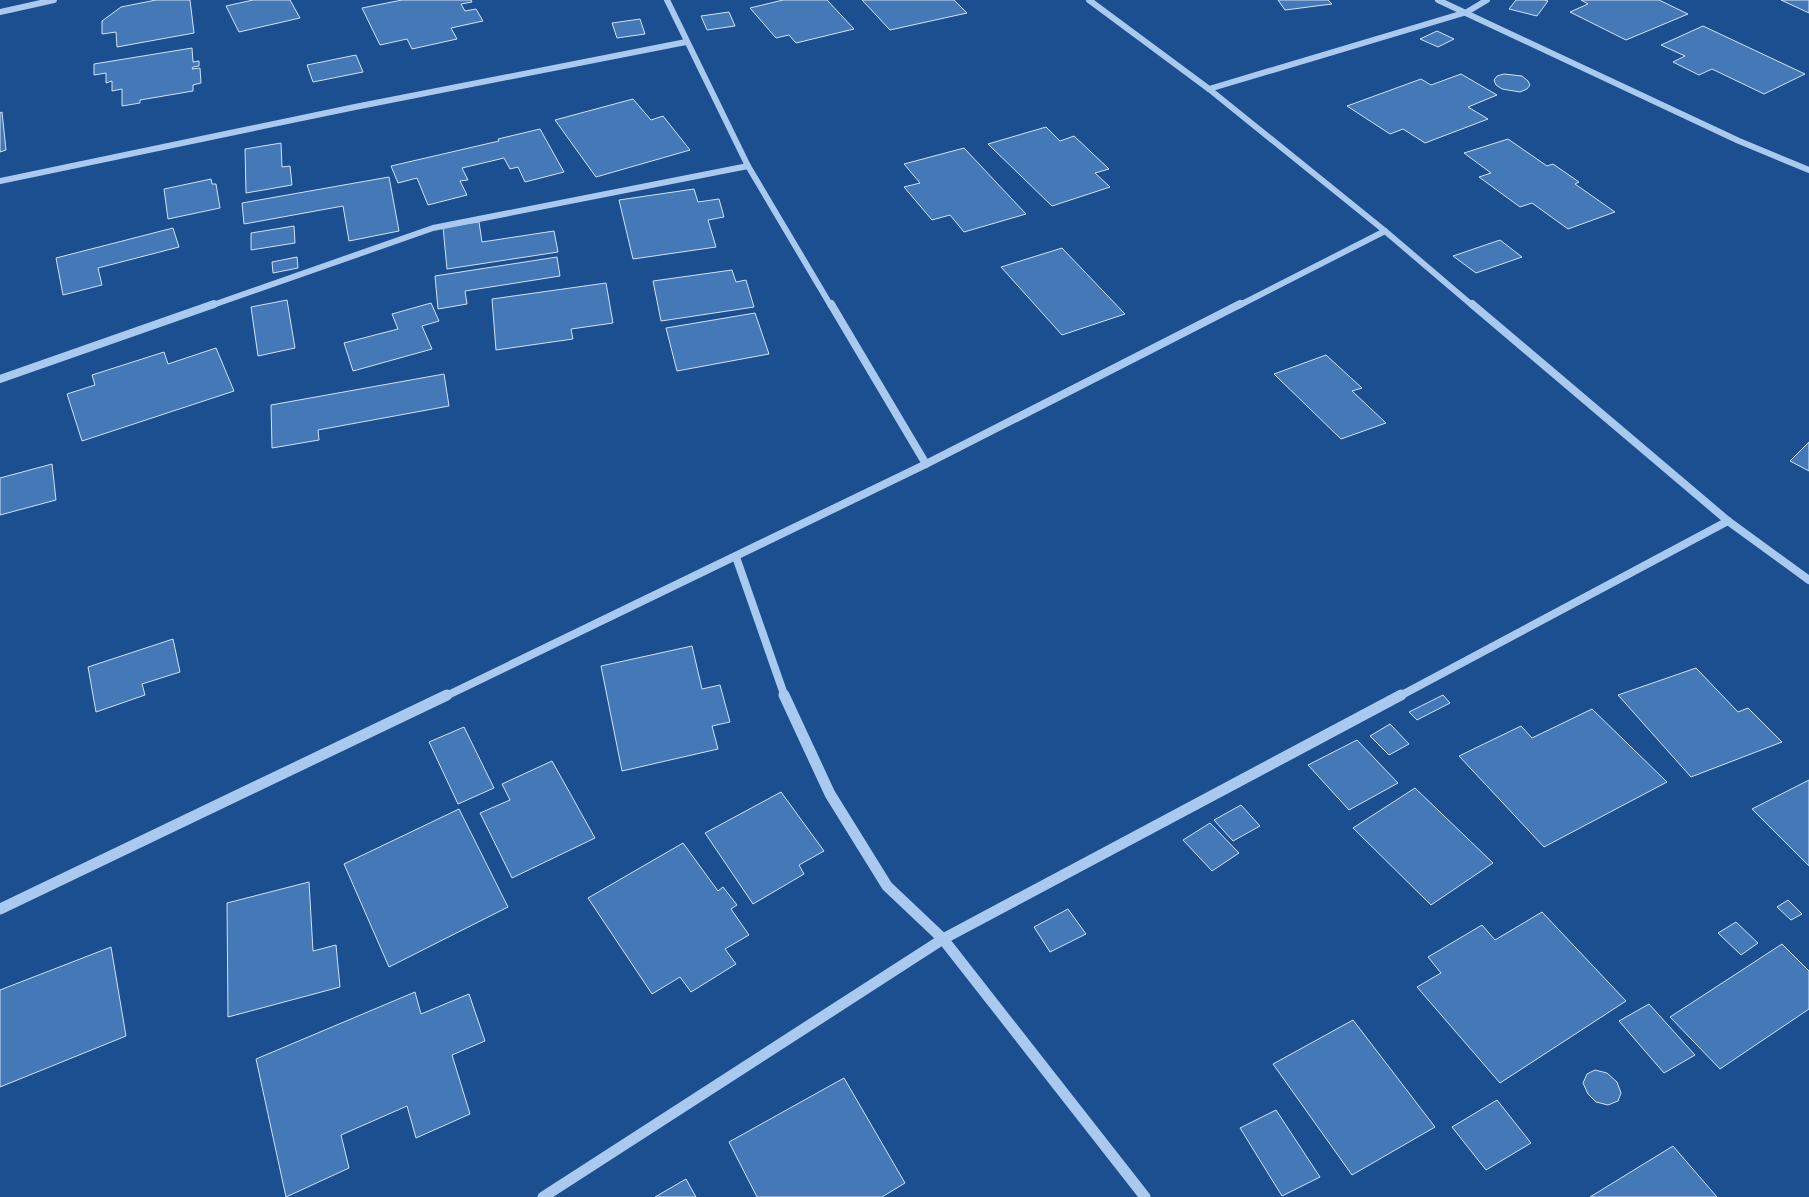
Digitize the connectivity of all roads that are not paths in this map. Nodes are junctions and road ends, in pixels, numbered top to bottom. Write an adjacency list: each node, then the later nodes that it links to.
1 (54, 0): 6 (street)
2 (667, 0): 8 (street)
3 (1089, 0): 9 (street)
4 (1438, 0): 7 (street)
5 (1487, 0): 7 (street)
6 (0, 12)
7 (1466, 12): 9 (street); 11 (street)
8 (686, 42): 10 (street); 12 (street)
9 (1209, 89): 13 (street)
10 (748, 166): 14 (street); 15 (street)
11 (1809, 170)
12 (0, 180)
13 (1385, 231): 15 (street); 16 (street)
14 (0, 379)
15 (926, 464): 17 (street)
16 (1728, 521): 18 (street); 20 (street)
17 (736, 557): 19 (street); 20 (street)
18 (1809, 580)
19 (0, 909)
20 (943, 939): 21 (street); 22 (street)
21 (543, 1197)
22 (1145, 1197)

